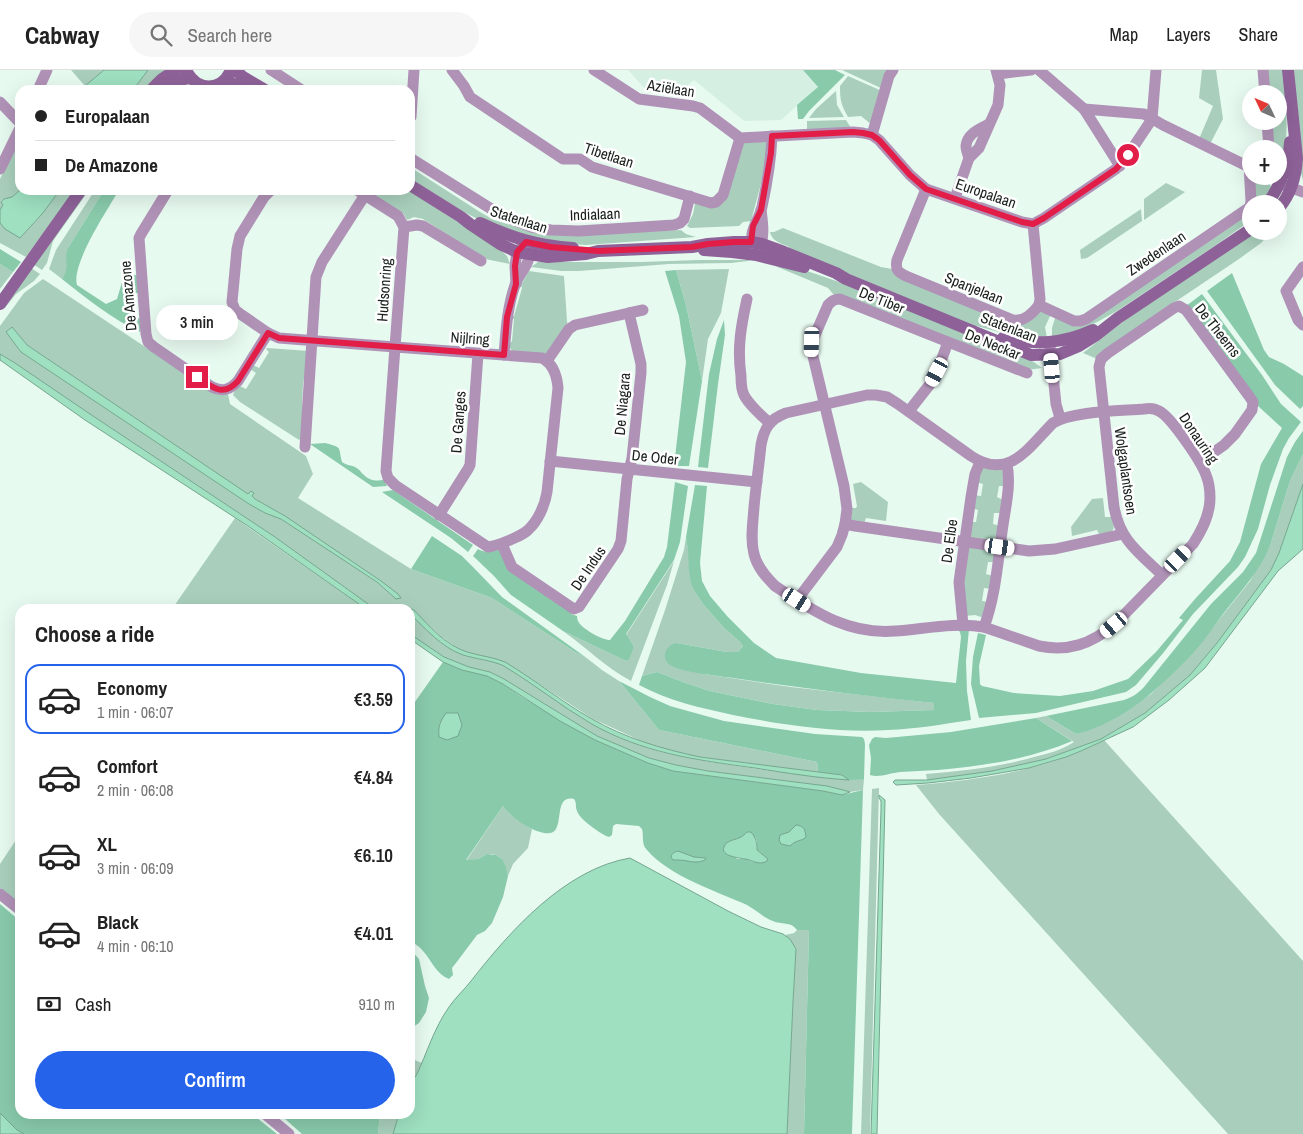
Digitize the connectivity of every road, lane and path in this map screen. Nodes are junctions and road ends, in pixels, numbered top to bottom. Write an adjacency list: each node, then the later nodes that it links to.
1 (47, 70): 17 (street)
2 (176, 70): 18 (main road)
3 (233, 70): 16 (main road); 23 (main road)
4 (271, 70): 24 (street)
5 (414, 70): 25 (street)
6 (452, 70): 51 (street, Tibetlaan)
7 (594, 70): 35 (street, Aziëlaan)
8 (893, 70): 32 (street)
9 (1031, 70): 14 (street)
10 (1039, 70): 28 (street)
11 (1156, 70): 31 (street)
12 (1263, 70): 26 (street)
13 (1288, 70): 29 (main road)
14 (997, 72): 52 (street)
15 (188, 74): 19 (main road); 20 (main road)
16 (223, 82): 21 (main road); 22 (main road)
17 (40, 85)
18 (156, 85)
19 (171, 85)
20 (200, 85)
21 (216, 85)
22 (235, 85)
23 (257, 85)
24 (294, 85)
25 (413, 85)
26 (1264, 85)
27 (0, 102): 30 (street)
28 (1084, 109): 31 (street); 39 (street)
29 (1292, 117): 36 (main road); 45 (main road)
30 (15, 118)
31 (1152, 119): 38 (street); 39 (street)
32 (872, 135): 33 (street); 44 (street, Europalaan)
33 (772, 136): 35 (street); 61 (street)
34 (15, 138): 40 (street)
35 (740, 138): 51 (street, Tibetlaan)
36 (1287, 160)
37 (415, 161): 51 (street, Indialaan)
38 (1242, 164)
39 (1120, 166): 55 (street)
40 (0, 169)
41 (1251, 185): 70 (street, Zwedenlaan)
42 (1284, 185): 45 (street)
43 (415, 188): 54 (main road, Statenlaan)
44 (926, 189): 52 (street, Europalaan); 70 (street, Spanjelaan)
45 (1297, 190): 53 (main road)
46 (77, 195): 69 (main road)
47 (165, 195): 74 (street, De Amazone)
48 (266, 195): 74 (street)
49 (359, 195): 75 (street)
50 (366, 195): 56 (street)
51 (690, 196)
52 (955, 198): 55 (street, Europalaan)
53 (1287, 199)
54 (461, 217): 59 (main road, Statenlaan); 63 (main road, Statenlaan)
55 (1033, 224): 70 (street)
56 (404, 227): 65 (street); 77 (street, Hudsonring)
57 (1242, 231): 60 (main road, Statenlaan)
58 (1242, 235): 60 (main road, Statenlaan)
59 (526, 242): 62 (main road, Statenlaan); 63 (street); 64 (street)
60 (1227, 245): 78 (main road, Statenlaan)
61 (756, 247): 62 (main road, Statenlaan); 78 (main road, Statenlaan)
62 (598, 251): 64 (main road, Statenlaan)
63 (517, 252): 64 (main road, Statenlaan); 67 (street)
64 (530, 255): 67 (street)
65 (481, 261)
66 (1303, 267): 73 (street)
67 (516, 284): 80 (street)
68 (747, 299): 87 (street)
69 (0, 304)
70 (1040, 305)
71 (643, 310): 72 (street)
72 (629, 313): 81 (street); 93 (street, De Niagara)
73 (1303, 325)
74 (268, 333): 75 (street)
75 (312, 340): 77 (street); 88 (street)
76 (948, 342): 82 (street, De Neckar); 83 (street, De Tiber); 84 (street)
77 (396, 346): 79 (street, Nijlring); 95 (street)
78 (1051, 349): 86 (street)
79 (478, 354): 80 (street, Nijlring); 95 (street, De Ganges)
80 (504, 355): 81 (street, Nijlring)
81 (547, 361): 89 (street)
82 (1027, 373)
83 (824, 404): 84 (street); 87 (street); 96 (street)
84 (909, 411): 90 (street)
85 (1104, 412): 86 (street, Donauring); 91 (street, Donauring); 91 (street, De Theems); 97 (street, Wolgaplantsoen)
86 (1060, 418): 92 (street)
87 (770, 423): 94 (street, Donauring)
88 (305, 448)
89 (550, 461): 93 (street, De Oder); 99 (street)
90 (980, 462): 92 (street); 98 (street, De Elbe)
91 (1200, 462): 101 (street, Donauring)
92 (1007, 464): 100 (street)
93 (629, 469): 94 (street, De Oder); 99 (street, De Indus)
94 (757, 482): 102 (street, Donauring)
95 (439, 515): 99 (street)
96 (845, 524): 98 (street, Wolgaplantsoen); 102 (street)
97 (1123, 534): 100 (street, Wolgaplantsoen); 101 (street, Wolgaplantsoen)
98 (964, 542): 100 (street, Wolgaplantsoen); 103 (street, De Elbe)
99 (502, 544)
100 (1000, 547): 104 (street)
101 (1162, 575): 104 (street, Donauring)
102 (797, 600): 103 (street, Donauring)
103 (963, 625): 104 (street, Donauring)
104 (984, 627)
105 (0, 894): 106 (street)
106 (15, 906)
107 (271, 1119): 108 (street)
108 (289, 1134)

